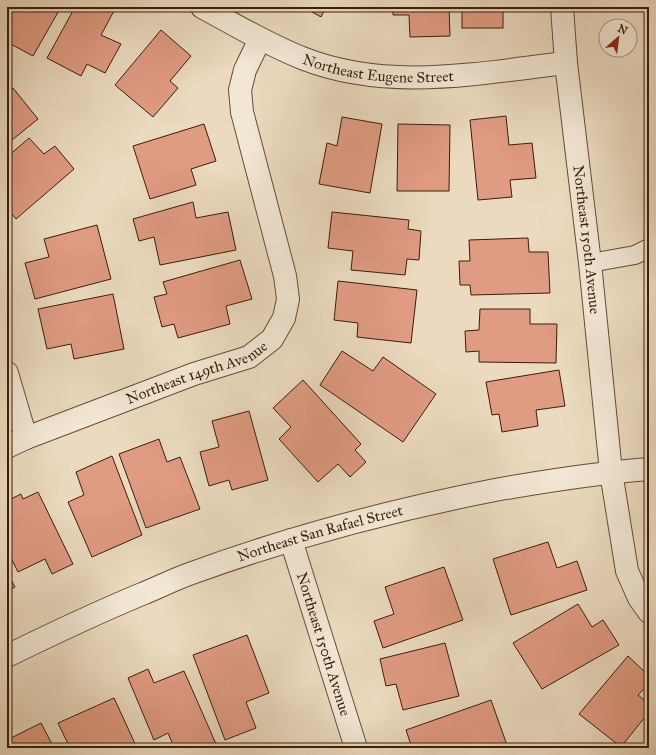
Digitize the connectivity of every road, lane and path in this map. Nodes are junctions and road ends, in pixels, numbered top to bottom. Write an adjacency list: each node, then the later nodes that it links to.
1 (202, 7): 3 (street, Northeast Eugene Street)
2 (562, 7): 4 (street, Northeast 150th Avenue)
3 (260, 39): 4 (street, Northeast Eugene Street); 8 (street, Northeast 149th Avenue)
4 (566, 63): 6 (street, Northeast 150th Avenue)
5 (649, 248): 6 (lane)
6 (590, 262): 10 (street, Northeast 150th Avenue)
7 (7, 373): 8 (street)
8 (16, 443)
9 (649, 469): 10 (street, Northeast San Rafael Street)
10 (611, 472): 11 (street, Northeast San Rafael Street); 12 (street, Northeast 150th Avenue)
11 (291, 540): 13 (street, Northeast San Rafael Street); 14 (street, Northeast 150th Avenue)
12 (649, 612)
13 (7, 656)
14 (352, 747)

